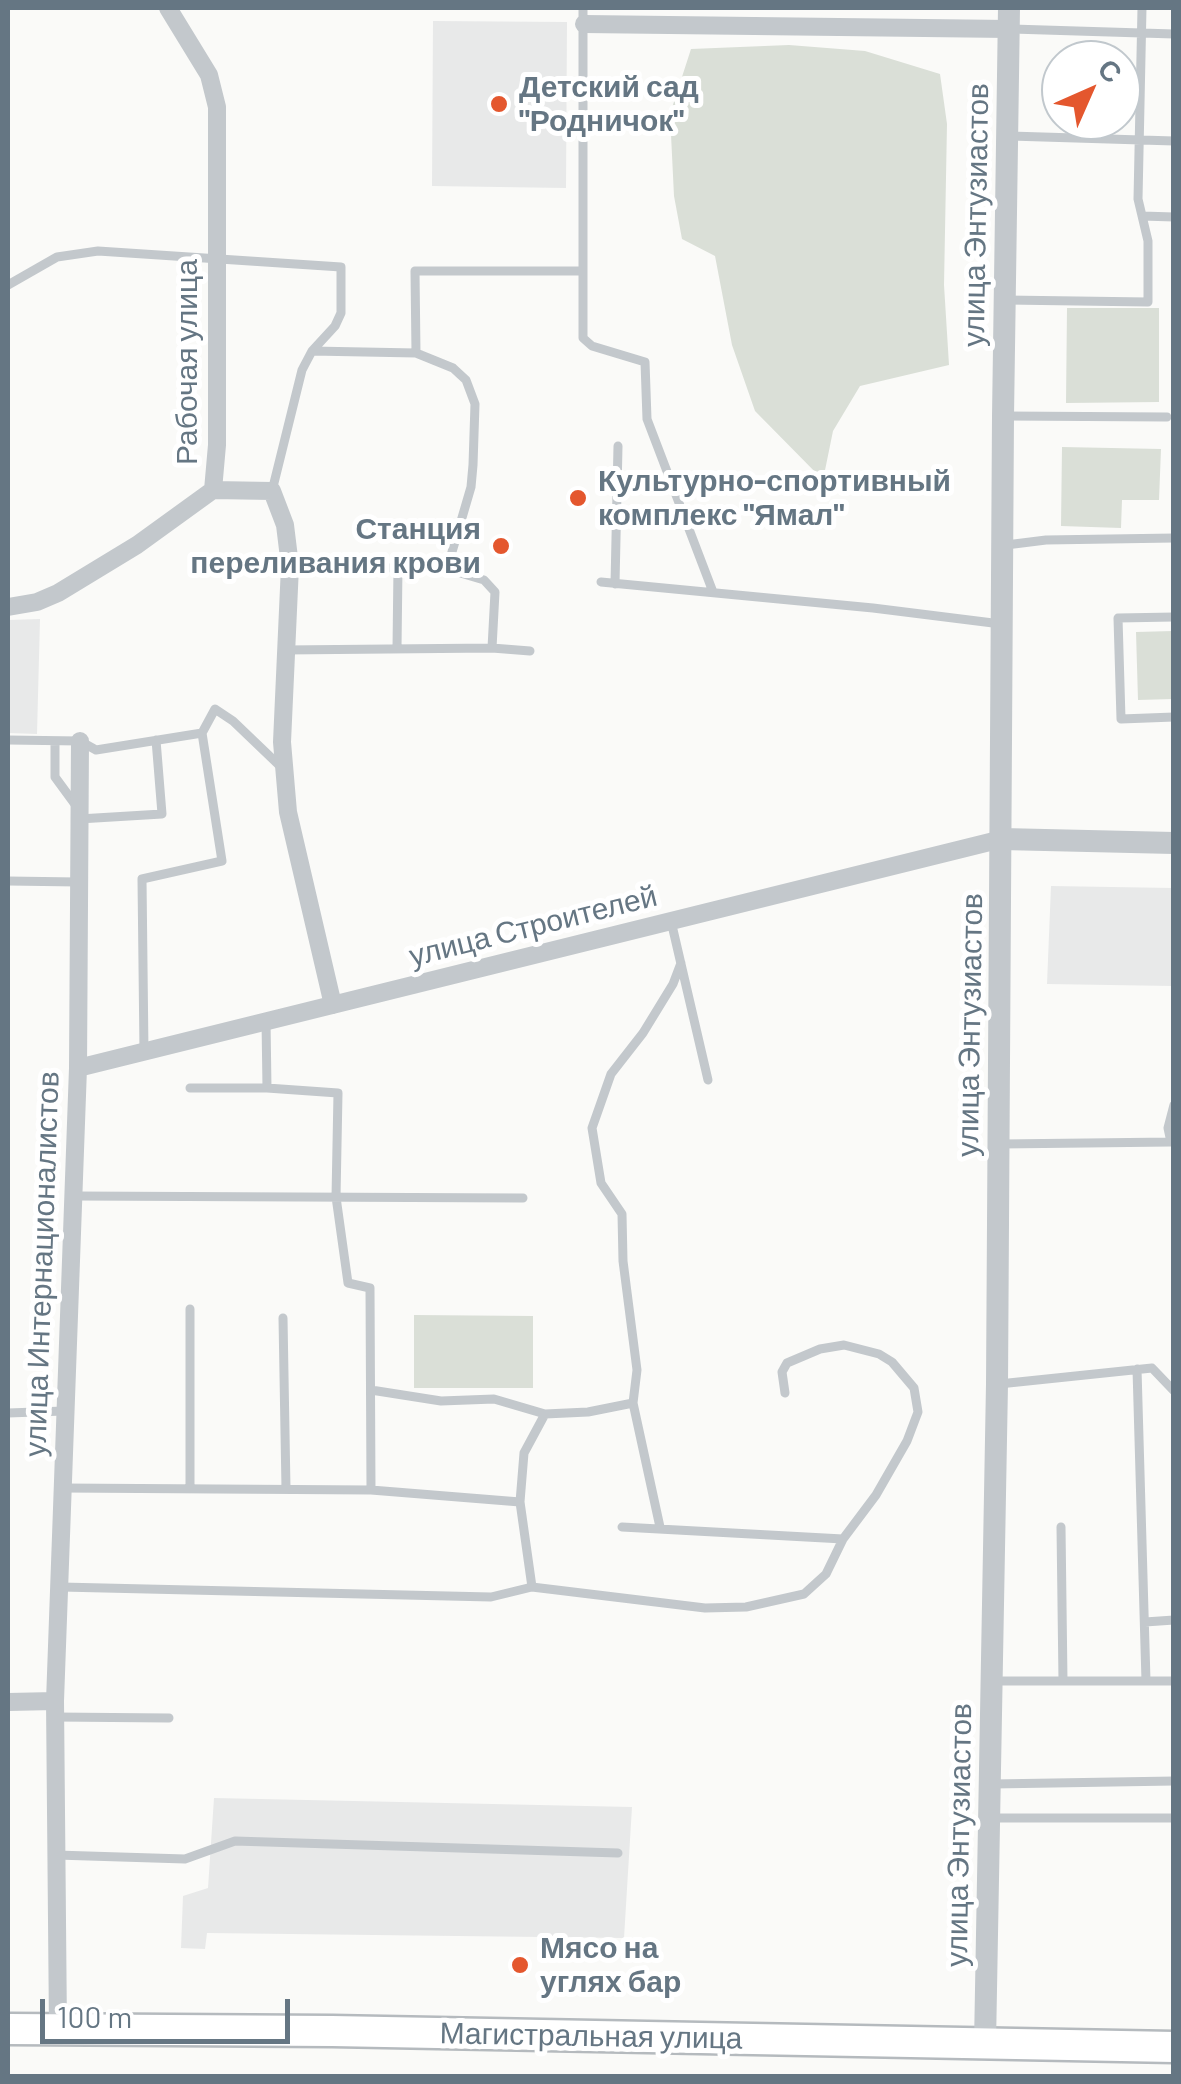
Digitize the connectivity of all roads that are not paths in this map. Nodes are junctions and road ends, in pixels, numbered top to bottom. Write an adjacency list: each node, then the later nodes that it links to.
1 (168, 8): 14 (street, Рабочая улица)
2 (1142, 8): 5 (lane)
3 (584, 16): 4 (street); 15 (lane)
4 (1009, 18): 5 (lane); 8 (street, улица Энтузиастов)
5 (1142, 34): 6 (lane); 7 (lane)
6 (1174, 34)
7 (1141, 69)
8 (1007, 136): 9 (lane); 17 (street, улица Энтузиастов)
9 (1041, 137)
10 (1139, 140): 11 (lane); 12 (lane)
11 (1174, 141)
12 (1142, 216): 13 (lane); 17 (lane)
13 (1174, 218)
14 (215, 256): 16 (lane); 18 (lane); 23 (street, Рабочая улица)
15 (582, 271): 19 (lane); 32 (lane)
16 (8, 285)
17 (1005, 300): 20 (street, улица Энтузиастов)
18 (312, 351): 19 (lane); 24 (lane)
19 (416, 353): 29 (lane)
20 (1002, 416): 21 (lane); 26 (street, улица Энтузиастов)
21 (1168, 417)
22 (618, 446): 31 (lane)
23 (213, 490): 24 (street); 33 (street, Рабочая улица)
24 (272, 491): 27 (street)
25 (1174, 538): 26 (lane)
26 (1003, 545): 35 (street, улица Энтузиастов)
27 (290, 566): 28 (lane); 38 (street)
28 (398, 567): 29 (lane); 36 (lane)
29 (447, 569): 37 (lane)
30 (601, 582): 31 (lane)
31 (616, 584): 32 (lane)
32 (714, 592): 35 (lane)
33 (8, 607)
34 (1174, 617): 40 (lane)
35 (1004, 625): 48 (street, улица Энтузиастов)
36 (397, 648): 37 (lane); 38 (lane)
37 (492, 648): 39 (lane)
38 (284, 650): 46 (street)
39 (530, 651)
40 (1174, 718)
41 (202, 733): 44 (lane); 46 (lane); 56 (lane)
42 (8, 740): 43 (lane)
43 (55, 740): 45 (lane); 47 (lane)
44 (156, 740): 45 (lane); 47 (lane)
45 (80, 741): 47 (street, улица Интернационалистов)
46 (284, 770): 54 (street)
47 (79, 814): 51 (street, улица Интернационалистов)
48 (1002, 838): 49 (street); 52 (street, улица Строителей); 62 (street, улица Энтузиастов)
49 (1174, 843)
50 (8, 881): 51 (lane)
51 (78, 882): 57 (street, улица Интернационалистов)
52 (670, 919): 53 (lane); 54 (street, улица Строителей)
53 (681, 964): 58 (lane); 74 (lane)
54 (333, 1005): 55 (street, улица Строителей)
55 (266, 1022): 56 (street, улица Строителей); 60 (lane)
56 (144, 1052): 57 (street, улица Строителей)
57 (78, 1068): 64 (street, улица Интернационалистов)
58 (708, 1080)
59 (190, 1088): 60 (lane)
60 (267, 1088): 65 (lane)
61 (1174, 1105): 63 (lane)
62 (998, 1144): 63 (lane); 70 (street, улица Энтузиастов)
63 (1172, 1144)
64 (71, 1196): 65 (lane); 75 (street, улица Интернационалистов)
65 (336, 1197): 66 (lane); 71 (lane)
66 (523, 1198)
67 (190, 1310): 79 (lane)
68 (283, 1318): 80 (lane)
69 (1137, 1369): 70 (lane); 72 (lane); 90 (lane)
70 (997, 1384): 91 (street, улица Энтузиастов)
71 (371, 1390): 77 (lane); 81 (lane)
72 (1174, 1391)
73 (784, 1393): 86 (lane)
74 (633, 1403): 77 (lane); 84 (lane)
75 (64, 1411): 76 (lane); 78 (street, улица Интернационалистов)
76 (8, 1413)
77 (544, 1414): 82 (lane)
78 (62, 1488): 79 (lane); 87 (street, улица Интернационалистов)
79 (190, 1488): 80 (lane)
80 (286, 1489): 81 (lane)
81 (371, 1490): 82 (lane)
82 (520, 1502): 88 (lane)
83 (622, 1527): 84 (lane)
84 (660, 1527): 86 (lane)
85 (1061, 1527): 92 (lane)
86 (843, 1540): 88 (lane)
87 (58, 1587): 88 (lane); 96 (street, улица Интернационалистов)
88 (532, 1587)
89 (1174, 1620): 90 (lane)
90 (1145, 1622): 93 (lane)
91 (992, 1681): 92 (lane); 99 (street, улица Энтузиастов)
92 (1062, 1681): 93 (lane)
93 (1146, 1681): 94 (lane)
94 (1174, 1681)
95 (8, 1702): 96 (street)
96 (55, 1709): 97 (lane); 103 (street, улица Интернационалистов)
97 (169, 1718)
98 (1174, 1781): 99 (lane)
99 (990, 1784): 100 (street, улица Энтузиастов)
100 (990, 1818): 101 (lane); 106 (street, улица Энтузиастов)
101 (1174, 1818)
102 (618, 1853): 103 (lane)
103 (56, 1855): 105 (street, улица Интернационалистов)
104 (8, 2029): 105 (main road, Магистральная улица)
105 (58, 2030): 106 (main road, Магистральная улица)
106 (985, 2044): 107 (main road, Магистральная улица)
107 (1174, 2047)

